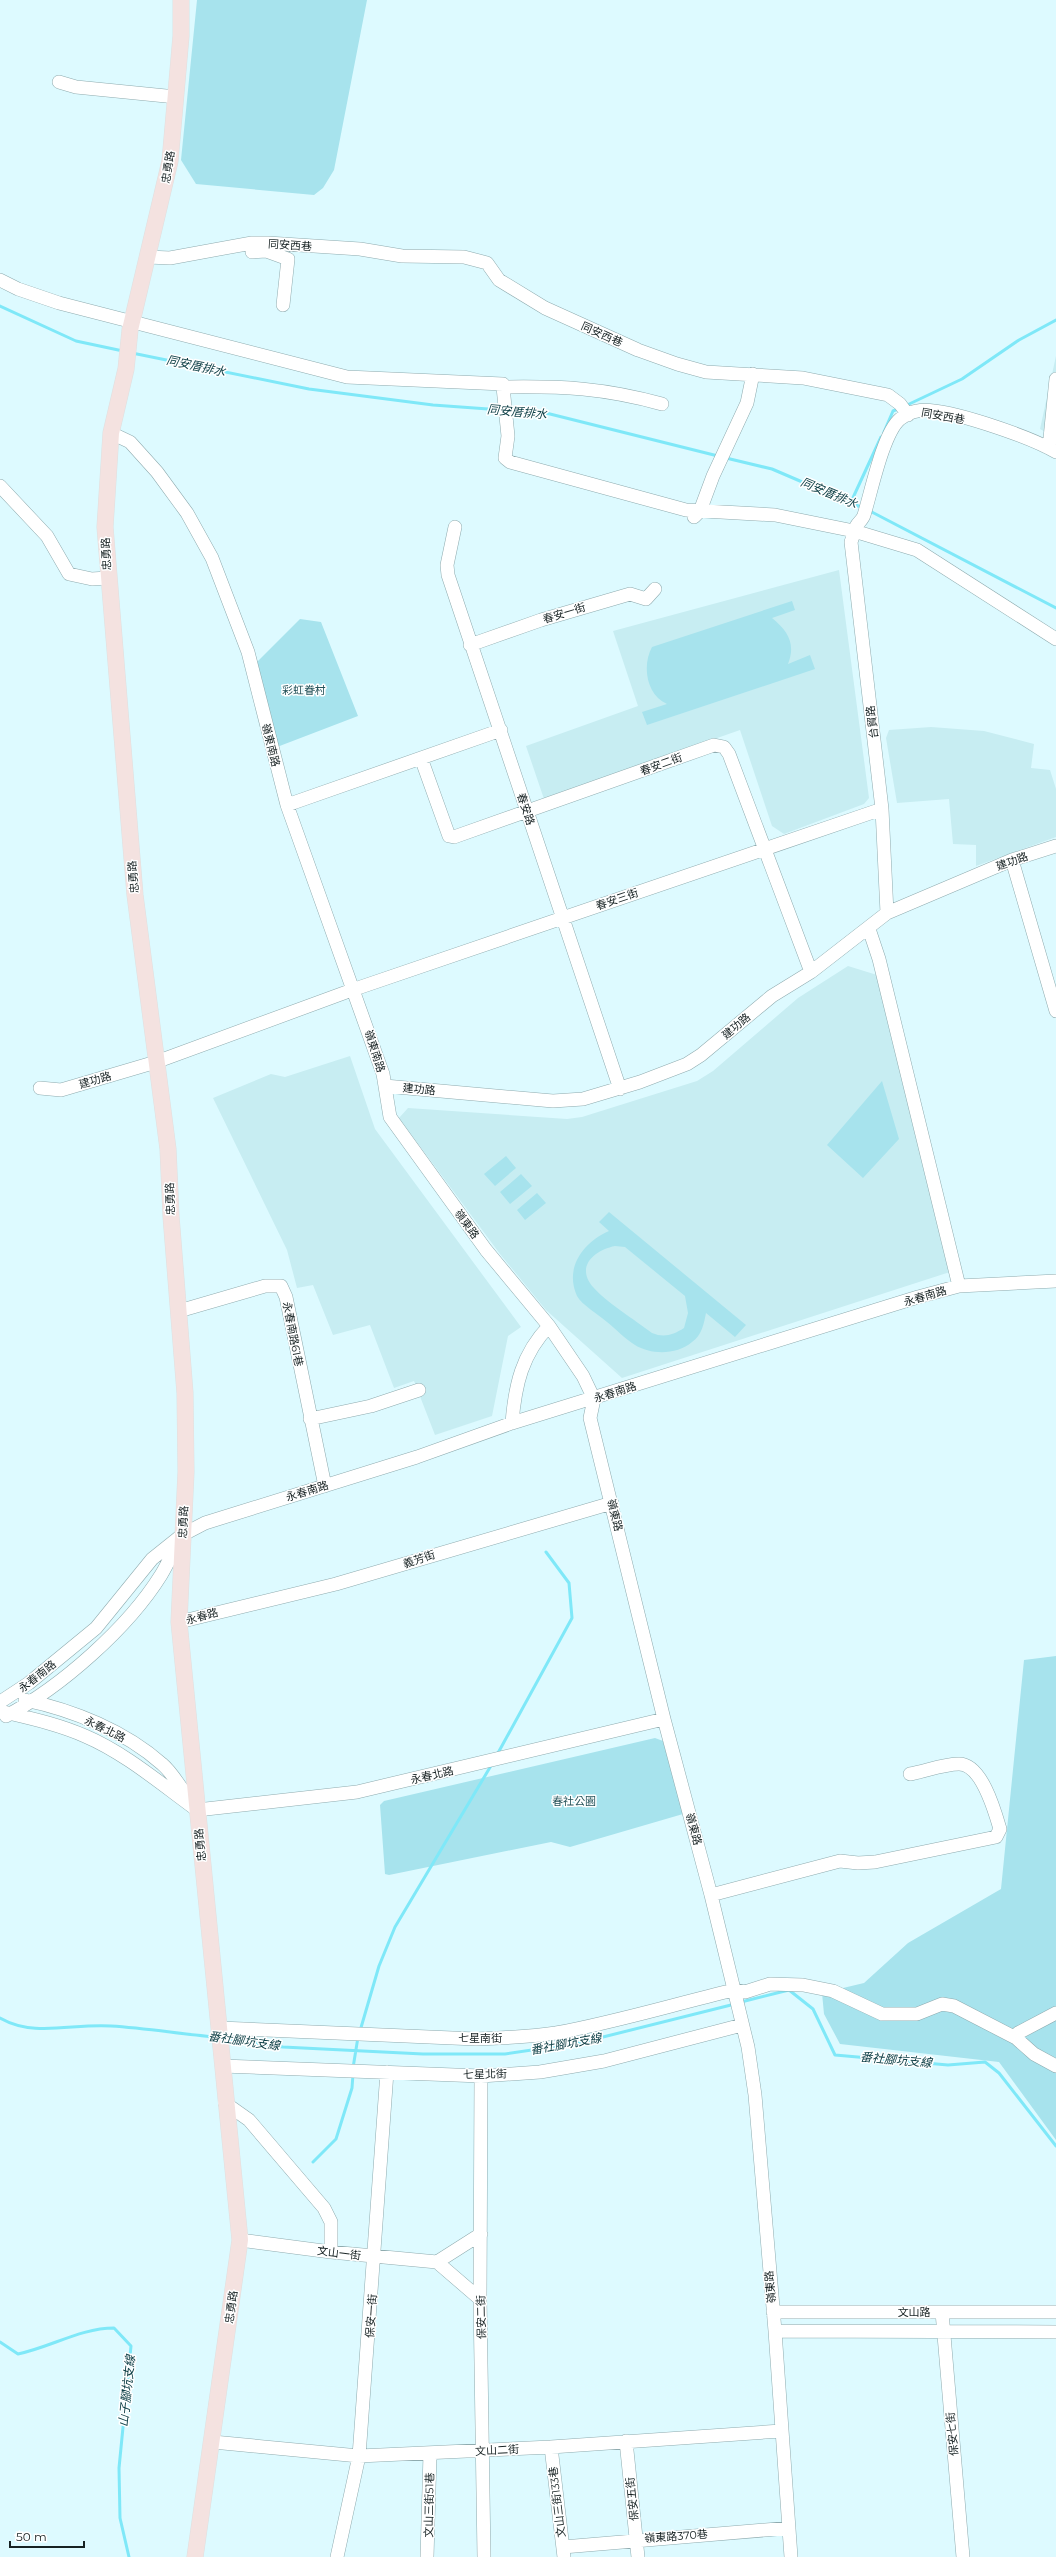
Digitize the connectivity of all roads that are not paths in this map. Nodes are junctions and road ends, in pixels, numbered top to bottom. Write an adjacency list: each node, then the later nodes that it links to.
1 (181, 0): 3 (main road, 忠勇路)
2 (59, 82): 3 (street)
3 (176, 97): 5 (main road, 忠勇路)
4 (221, 250): 5 (street, 同安西巷); 7 (street); 9 (street, 同安西巷)
5 (148, 257): 8 (main road, 忠勇路)
6 (0, 280): 8 (street)
7 (283, 306)
8 (131, 326): 11 (street); 14 (main road, 忠勇路)
9 (753, 374): 13 (street, 同安西巷); 17 (street)
10 (1056, 379): 15 (street)
11 (504, 390): 12 (street); 17 (street)
12 (662, 404)
13 (908, 415): 15 (street, 同安西巷); 19 (street)
14 (112, 432): 20 (main road, 忠勇路); 26 (street, 嶺東南路)
15 (1052, 450)
16 (0, 486): 20 (street)
17 (697, 514): 19 (street)
18 (455, 527): 23 (street, 春安路)
19 (854, 531): 22 (street); 27 (street, 台貿路)
20 (107, 578): 38 (main road, 忠勇路)
21 (655, 589): 23 (street, 春安一街)
22 (1056, 639)
23 (470, 645): 24 (street, 春安路)
24 (501, 730): 25 (street); 28 (street, 春安路)
25 (421, 758): 26 (street); 28 (street, 春安二街)
26 (286, 805): 36 (street, 嶺東南路)
27 (882, 809): 30 (street, 春安三街); 32 (street, 台貿路)
28 (527, 811): 30 (street, 春安二街); 33 (street, 春安路)
29 (1056, 846): 31 (street, 建功路)
30 (764, 849): 33 (street, 春安三街); 35 (street, 春安二街)
31 (1012, 860): 32 (street, 建功路); 37 (street)
32 (887, 913): 34 (street, 建功路)
33 (563, 917): 36 (street, 春安三街); 41 (street, 春安路)
34 (869, 929): 35 (street, 建功路); 43 (street)
35 (811, 972): 41 (street, 建功路)
36 (352, 990): 38 (street, 建功路); 39 (street, 嶺東南路)
37 (1056, 1011)
38 (156, 1062): 40 (street, 建功路); 44 (main road, 忠勇路)
39 (385, 1086): 41 (street, 建功路); 45 (street, 嶺東路)
40 (40, 1088)
41 (620, 1089)
42 (1056, 1281): 43 (street, 永春南路)
43 (959, 1286): 47 (street, 永春南路)
44 (179, 1311): 48 (street, 永春南路61巷); 52 (main road, 忠勇路)
45 (549, 1326): 47 (street, 嶺東路); 49 (street)
46 (419, 1390): 48 (street)
47 (594, 1399): 49 (street, 永春南路); 51 (street, 嶺東路)
48 (310, 1419): 50 (street, 永春南路61巷)
49 (512, 1423): 50 (street, 永春南路)
50 (325, 1486): 52 (street, 永春南路)
51 (612, 1503): 53 (street, 義芳街); 58 (street, 嶺東路)
52 (182, 1535): 54 (main road, 忠勇路); 55 (street, 永春南路); 56 (street, 永春南路)
53 (225, 1609): 54 (street, 永春路)
54 (179, 1622): 60 (main road, 忠勇路)
55 (5, 1699): 56 (street, 永春北路)
56 (29, 1701): 57 (street); 60 (street, 永春北路)
57 (3, 1715): 60 (street, 永春北路)
58 (664, 1719): 60 (street, 永春北路); 61 (street, 嶺東路)
59 (910, 1774): 61 (street)
60 (197, 1810): 65 (main road, 忠勇路)
61 (711, 1895): 62 (street, 嶺東路)
62 (735, 1995): 64 (street, 嶺東路); 65 (street, 七星南街); 66 (street, 七星南街)
63 (1056, 2013): 66 (street)
64 (741, 2022): 70 (street, 七星北街); 78 (street, 嶺東路)
65 (220, 2031): 67 (main road, 忠勇路)
66 (1016, 2038): 68 (street, 七星南街)
67 (222, 2061): 69 (street, 七星北街); 71 (main road, 忠勇路)
68 (1056, 2066)
69 (387, 2072): 70 (street, 七星北街); 75 (street, 保安一街)
70 (480, 2076): 72 (street, 保安二街)
71 (226, 2103): 73 (main road, 忠勇路); 74 (street)
72 (481, 2234): 76 (street); 77 (street, 保安二街)
73 (240, 2240): 74 (street, 文山一街); 86 (main road, 忠勇路)
74 (331, 2252): 75 (street, 文山一街)
75 (375, 2257): 76 (street, 文山一街); 90 (street, 保安一街)
76 (437, 2262): 77 (street)
77 (480, 2299): 88 (street, 保安二街)
78 (773, 2312): 79 (street, 文山路); 81 (street, 嶺東路)
79 (942, 2312): 80 (street, 文山路); 82 (street, 保安七街)
80 (1056, 2312)
81 (775, 2331): 82 (street, 文山路); 84 (street, 嶺東路)
82 (944, 2332): 83 (street, 文山路); 100 (street, 保安七街)
83 (1056, 2332)
84 (781, 2431): 85 (street, 文山二街); 91 (street, 嶺東路)
85 (626, 2441): 87 (street, 文山二街); 92 (street, 保安五街)
86 (213, 2442): 90 (street, 文山二街); 94 (main road, 忠勇路)
87 (551, 2447): 88 (street, 文山二街); 93 (street, 文山三街133巷)
88 (483, 2451): 89 (street, 文山二街); 97 (street, 保安二街)
89 (430, 2454): 90 (street, 文山二街); 96 (street, 文山三街51巷)
90 (360, 2456): 95 (street, 保安一街)
91 (789, 2528): 92 (street, 嶺東路370巷); 99 (street, 嶺東路)
92 (637, 2539): 93 (street, 嶺東路370巷); 98 (street, 保安五街)
93 (563, 2552)
94 (195, 2557)
95 (337, 2557)
96 (427, 2557)
97 (484, 2557)
98 (638, 2557)
99 (791, 2557)
100 (963, 2557)

